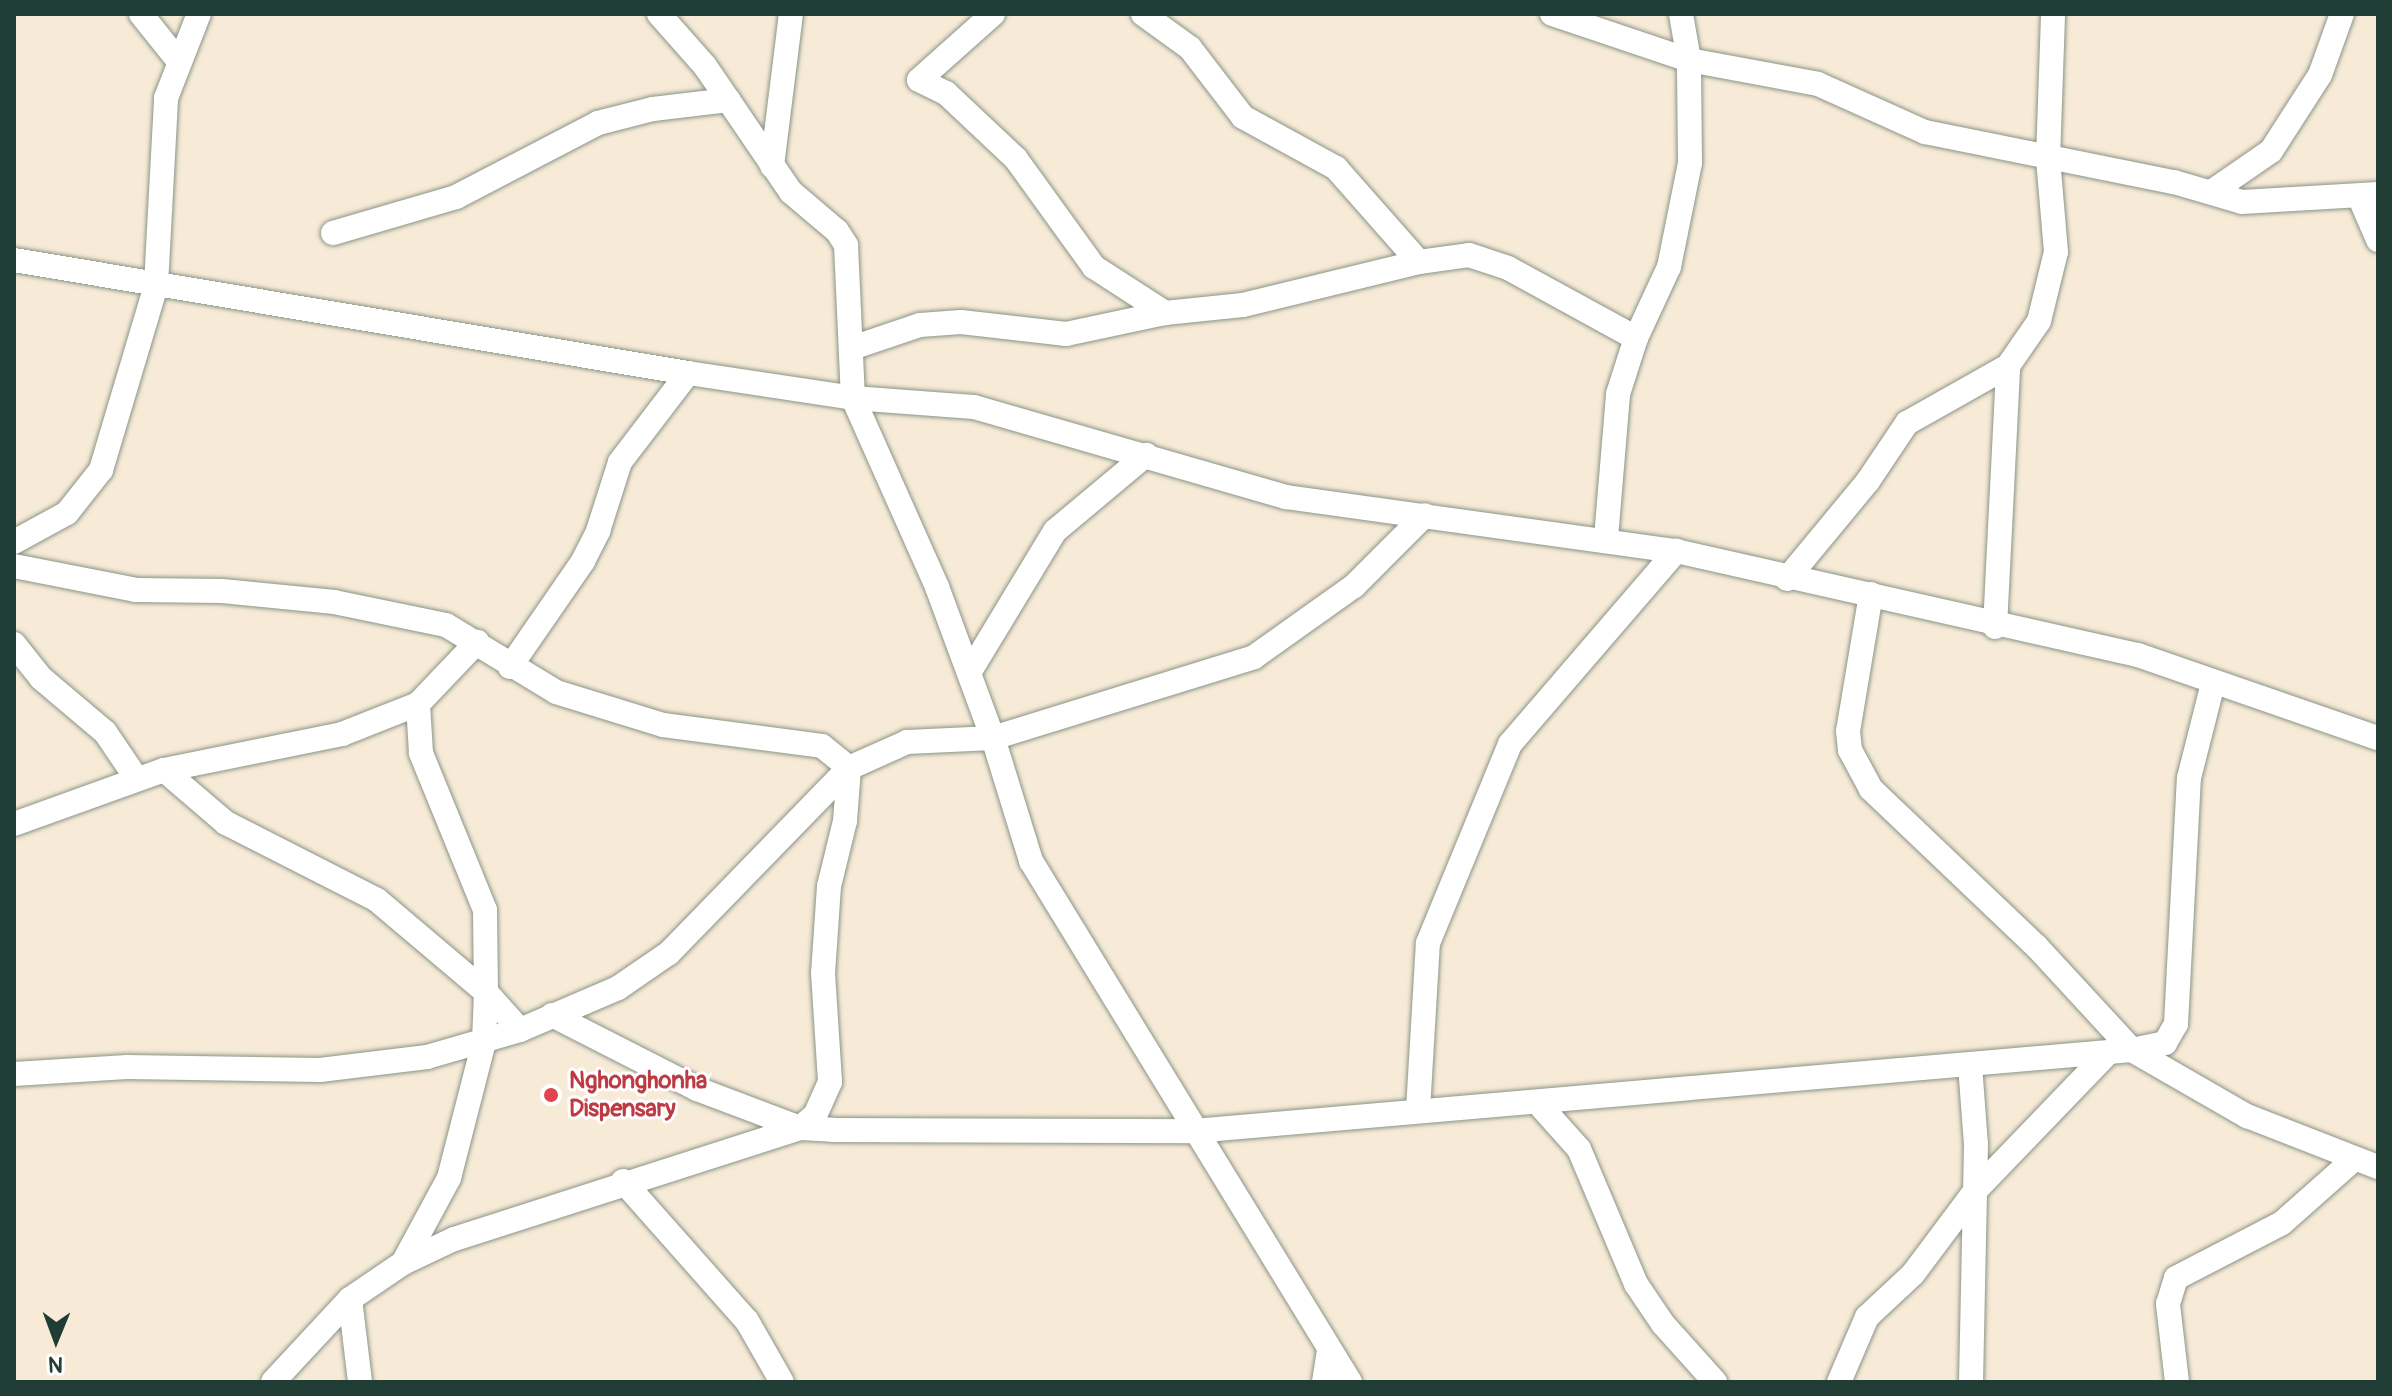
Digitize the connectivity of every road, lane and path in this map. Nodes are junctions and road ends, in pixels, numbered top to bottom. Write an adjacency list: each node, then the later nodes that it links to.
1 (141, 14): 11 (street)
2 (199, 14): 11 (street)
3 (659, 14): 13 (street)
4 (791, 14): 15 (street)
5 (993, 14): 23 (street)
6 (1143, 14): 21 (street)
7 (1552, 14): 12 (street)
8 (1681, 14): 12 (street)
9 (2053, 14): 14 (street)
10 (2342, 14): 16 (street)
11 (177, 59): 22 (street)
12 (1689, 60): 14 (street); 24 (street)
13 (728, 100): 15 (street); 18 (street)
14 (2048, 159): 16 (street); 26 (street)
15 (772, 166): 25 (street)
16 (2213, 191): 17 (street)
17 (2368, 195): 19 (street)
18 (333, 233)
19 (2378, 240)
20 (14, 260): 22 (street)
21 (1419, 262): 23 (street); 24 (street)
22 (156, 285): 27 (street); 32 (street)
23 (1165, 313): 25 (street)
24 (1636, 338): 31 (street)
25 (852, 348): 28 (street)
26 (2008, 366): 35 (street); 37 (street)
27 (688, 373): 28 (street); 40 (street)
28 (853, 398): 29 (street); 41 (street)
29 (1146, 455): 30 (street); 41 (street)
30 (1425, 515): 31 (street); 44 (street)
31 (1606, 538): 33 (street)
32 (14, 542)
33 (1676, 551): 35 (street); 59 (street)
34 (14, 566): 38 (street)
35 (1787, 579): 36 (street)
36 (1871, 594): 37 (street); 54 (street)
37 (1995, 627): 42 (street)
38 (477, 642): 40 (street); 43 (street)
39 (14, 644): 48 (street)
40 (510, 667): 46 (street)
41 (969, 673): 44 (street)
42 (2213, 683): 45 (street); 54 (street)
43 (418, 704): 47 (street); 50 (street)
44 (993, 738): 46 (street); 61 (street)
45 (2378, 738)
46 (849, 768): 51 (street); 60 (street)
47 (164, 770): 48 (street); 50 (street)
48 (137, 779): 49 (street)
49 (14, 824)
50 (486, 992): 52 (street); 53 (street)
51 (552, 1015): 52 (street); 60 (street)
52 (520, 1030): 53 (street)
53 (484, 1042): 57 (street); 66 (street)
54 (2132, 1050): 55 (street); 62 (street)
55 (2106, 1055): 56 (street); 65 (street)
56 (1970, 1065): 58 (street); 65 (street)
57 (14, 1074)
58 (1537, 1102): 59 (street); 74 (street)
59 (1418, 1110): 61 (street)
60 (800, 1128): 61 (street); 64 (street)
61 (1194, 1131): 68 (street)
62 (2353, 1160): 63 (street); 77 (street)
63 (2378, 1167)
64 (623, 1181): 66 (street); 71 (street)
65 (1975, 1191): 75 (street); 76 (street)
66 (403, 1263): 67 (street)
67 (350, 1299): 69 (street); 70 (street)
68 (1329, 1349): 72 (street); 73 (street)
69 (273, 1382)
70 (360, 1382)
71 (782, 1382)
72 (1324, 1382)
73 (1350, 1382)
74 (1715, 1382)
75 (1839, 1382)
76 (1971, 1382)
77 (2177, 1382)

